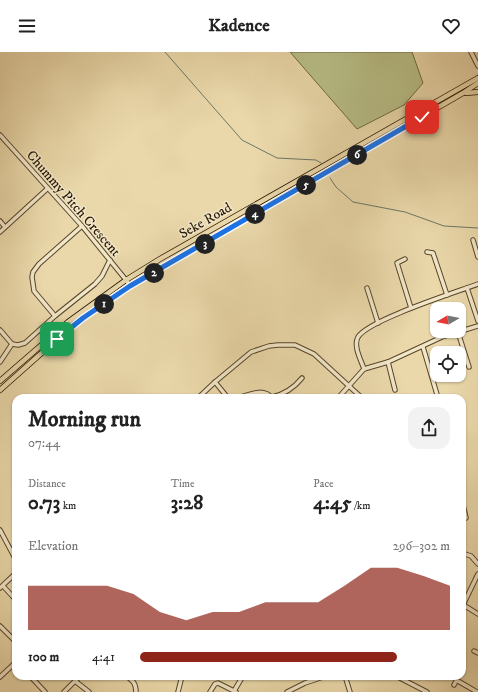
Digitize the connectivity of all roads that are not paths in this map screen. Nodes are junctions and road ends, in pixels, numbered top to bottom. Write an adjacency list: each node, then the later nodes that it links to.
1 (471, 52): 2 (street)
2 (478, 66)
3 (478, 78): 18 (main road, Seke Road)
4 (478, 83): 6 (main road, Seke Road)
5 (478, 92): 6 (main road)
6 (463, 93): 20 (main road, Seke Road)
7 (0, 135): 8 (street, Chummy Pitch Crescent)
8 (47, 189): 10 (street, Chummy Pitch Crescent); 11 (street)
9 (0, 221): 11 (street)
10 (82, 226): 17 (street, Chummy Pitch Crescent); 25 (street)
11 (5, 227): 12 (street)
12 (0, 232)
13 (473, 240): 15 (street)
14 (427, 252): 23 (street)
15 (478, 257)
16 (405, 259): 24 (street)
17 (110, 260): 18 (street, Chummy Pitch Crescent); 25 (street)
18 (126, 280): 20 (street, Chummy Pitch Crescent); 40 (main road, Seke Road)
19 (478, 284): 22 (street)
20 (130, 286): 43 (main road, Seke Road)
21 (366, 288): 27 (street)
22 (467, 288): 23 (street); 26 (street)
23 (447, 295): 24 (street)
24 (411, 308): 27 (street)
25 (55, 316): 33 (street)
26 (478, 321)
27 (378, 323): 38 (street)
28 (478, 326): 30 (street)
29 (0, 330): 33 (street)
30 (466, 330)
31 (440, 338): 34 (street)
32 (460, 338): 37 (street)
33 (12, 344): 35 (street)
34 (423, 347): 36 (street); 52 (street)
35 (0, 362)
36 (388, 362): 38 (street); 44 (street)
37 (469, 367)
38 (364, 369): 42 (street)
39 (302, 378): 49 (street)
40 (0, 380)
41 (215, 382): 42 (street); 45 (street); 46 (street)
42 (349, 385): 50 (street); 51 (street)
43 (0, 390)
44 (395, 390)
45 (202, 394)
46 (225, 394)
47 (251, 394): 48 (street)
48 (267, 394)
49 (282, 394)
50 (341, 394)
51 (358, 394)
52 (437, 394)
53 (0, 530): 54 (street)
54 (12, 552)
55 (466, 554): 56 (street)
56 (478, 564)
57 (478, 574): 61 (street)
58 (12, 577): 59 (street)
59 (1, 587): 60 (street)
60 (12, 597)
61 (466, 599)
62 (466, 607): 63 (street)
63 (478, 614)
64 (0, 626): 65 (street)
65 (12, 638)
66 (474, 651): 67 (street)
67 (478, 653)
68 (12, 666): 69 (street)
69 (0, 677)
70 (34, 680): 79 (street)
71 (132, 680): 82 (street)
72 (181, 680): 83 (street)
73 (240, 680): 85 (street)
74 (313, 680): 86 (street)
75 (346, 680): 87 (street)
76 (404, 680): 88 (street)
77 (75, 681): 80 (street); 81 (street)
78 (454, 685): 89 (street)
79 (45, 692)
80 (64, 692)
81 (90, 692)
82 (136, 692)
83 (178, 692)
84 (210, 692): 85 (street)
85 (235, 692)
86 (287, 692)
87 (350, 692)
88 (427, 692)
89 (478, 692)

